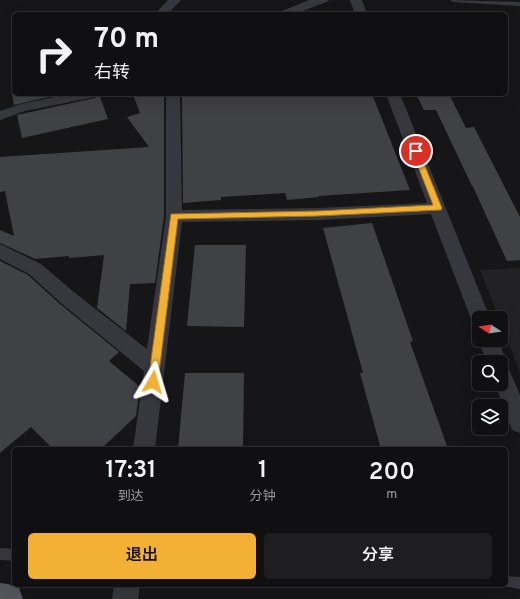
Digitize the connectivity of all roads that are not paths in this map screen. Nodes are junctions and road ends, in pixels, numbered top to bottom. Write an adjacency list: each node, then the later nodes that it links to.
1 (175, 0): 6 (street)
2 (323, 0): 7 (street)
3 (356, 0): 8 (street)
4 (453, 0): 5 (lane)
5 (520, 4)
6 (163, 12)
7 (291, 12)
8 (360, 12)
9 (80, 96): 12 (street)
10 (173, 96): 14 (street)
11 (394, 96): 13 (street)
12 (0, 116)
13 (438, 208): 14 (street); 16 (street)
14 (174, 216): 17 (street)
15 (0, 251): 17 (street)
16 (477, 311)
17 (155, 368): 20 (street)
18 (508, 391): 19 (street)
19 (520, 423)
20 (144, 447)
21 (0, 554): 22 (lane)
22 (12, 554)
23 (508, 582): 24 (lane)
24 (520, 583)
25 (127, 587): 28 (street)
26 (0, 598): 27 (main road)
27 (8, 599)
28 (126, 599)

